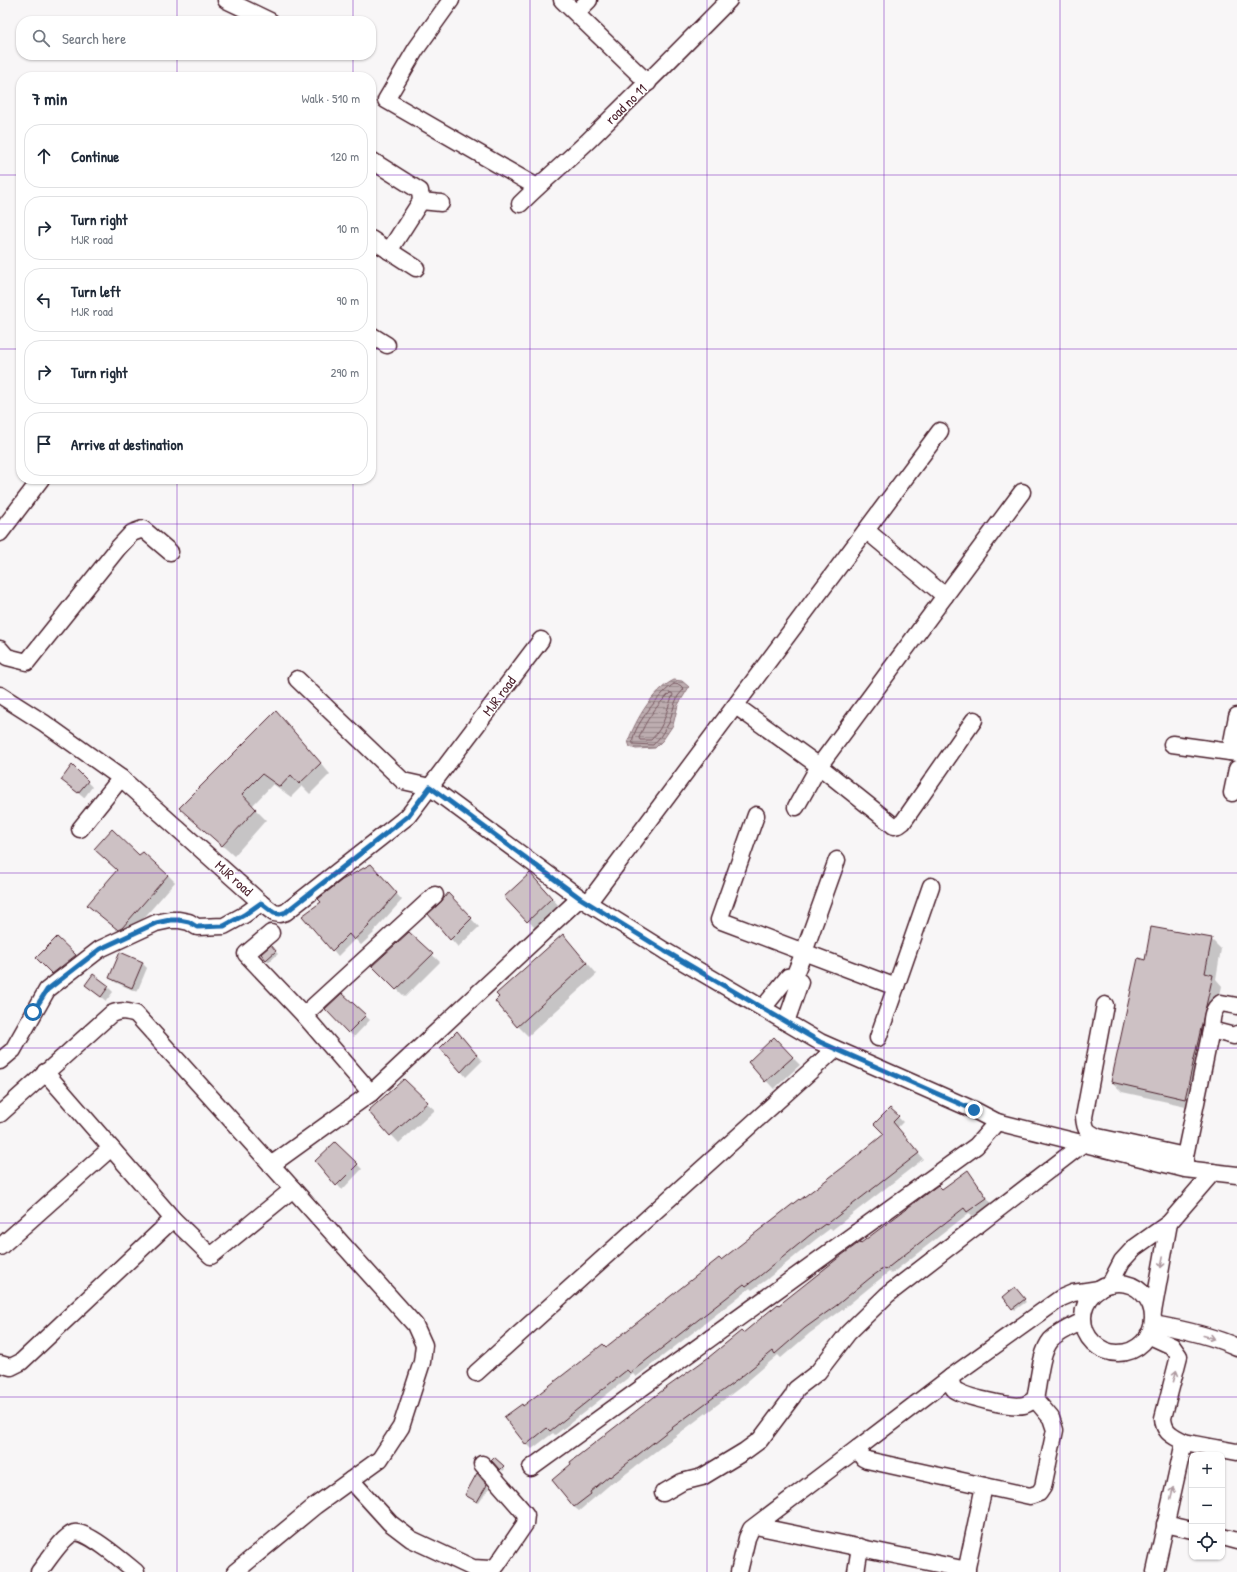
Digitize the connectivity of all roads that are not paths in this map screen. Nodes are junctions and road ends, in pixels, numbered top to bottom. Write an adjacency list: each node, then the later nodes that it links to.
1 (226, 0): 7 (street)
2 (451, 0): 10 (street)
3 (562, 0): 6 (street)
4 (589, 0): 6 (street)
5 (729, 0): 8 (street, road no 11)
6 (576, 13): 8 (street)
7 (260, 16)
8 (648, 83): 10 (street, road no 11)
9 (376, 163): 11 (street)
10 (537, 187): 13 (street, road no 11)
11 (421, 201): 12 (street); 15 (street)
12 (441, 203)
13 (520, 204)
14 (376, 242): 15 (street)
15 (389, 251): 16 (street)
16 (416, 268)
17 (376, 338): 18 (street)
18 (387, 346)
19 (940, 431): 22 (street)
20 (37, 484): 23 (street)
21 (1022, 492): 25 (street)
22 (867, 531): 25 (street); 30 (street)
23 (0, 533)
24 (170, 552): 27 (street)
25 (945, 596): 35 (street)
26 (541, 640): 38 (street, MJR road)
27 (0, 650)
28 (297, 679): 38 (street)
29 (0, 695): 37 (street, MJR road)
30 (736, 706): 35 (street); 46 (street)
31 (1237, 716): 34 (street)
32 (974, 720): 35 (street)
33 (1172, 744): 34 (street)
34 (1234, 753)
35 (819, 766): 40 (street)
36 (1237, 769): 39 (street)
37 (121, 778): 42 (street); 47 (street, MJR road)
38 (430, 787): 46 (street); 47 (street, MJR road)
39 (1232, 793)
40 (796, 807)
41 (756, 815): 49 (street)
42 (80, 829)
43 (837, 860): 49 (street)
44 (931, 886): 51 (street)
45 (436, 895): 55 (street)
46 (584, 900): 54 (street); 63 (street)
47 (261, 903): 61 (street)
48 (271, 933): 55 (street)
49 (804, 952): 50 (street); 51 (street)
50 (793, 979): 54 (street); 56 (street)
51 (896, 987): 59 (street)
52 (1105, 1006): 68 (street)
53 (1237, 1006): 57 (street)
54 (763, 1008): 56 (street)
55 (304, 1015): 63 (street)
56 (786, 1022): 60 (street)
57 (1211, 1030): 58 (street); 68 (street)
58 (1237, 1034)
59 (878, 1038)
60 (835, 1048): 65 (street); 81 (street)
61 (0, 1060)
62 (46, 1072): 64 (street); 67 (street); 69 (street)
63 (371, 1093): 69 (street)
64 (0, 1114)
65 (997, 1122): 66 (street); 88 (street)
66 (1084, 1143): 68 (street); 91 (street)
67 (111, 1148): 73 (street); 75 (street)
68 (1185, 1162): 70 (street)
69 (271, 1165): 72 (street)
70 (1213, 1172): 71 (street); 74 (street)
71 (1237, 1175)
72 (293, 1190): 73 (street); 89 (street)
73 (173, 1219): 80 (street)
74 (1169, 1223): 76 (street); 78 (street, one-way to 78)
75 (0, 1247)
76 (1104, 1286): 77 (street); 78 (street); 82 (street)
77 (1083, 1321): 78 (street); 83 (street)
78 (1151, 1324): 79 (street, one-way to 79); 84 (street, one-way to 78)
79 (1237, 1347)
80 (0, 1364)
81 (476, 1373)
82 (951, 1377): 83 (street); 85 (street)
83 (1035, 1399): 90 (street)
84 (1184, 1442): 86 (street); 92 (street, one-way to 84)
85 (858, 1448): 90 (street); 93 (street)
86 (1237, 1452)
87 (482, 1464): 89 (street)
88 (531, 1468)
89 (351, 1480): 101 (street)
90 (984, 1486): 98 (street)
91 (663, 1492)
92 (1165, 1524): 94 (street); 104 (street)
93 (756, 1526): 97 (street); 102 (street)
94 (1189, 1529)
95 (1225, 1538): 96 (street)
96 (1237, 1541)
97 (860, 1548): 98 (street); 103 (street)
98 (967, 1571)
99 (39, 1572): 100 (street)
100 (136, 1572)
101 (235, 1572)
102 (739, 1572)
103 (856, 1572)
104 (1155, 1572)

